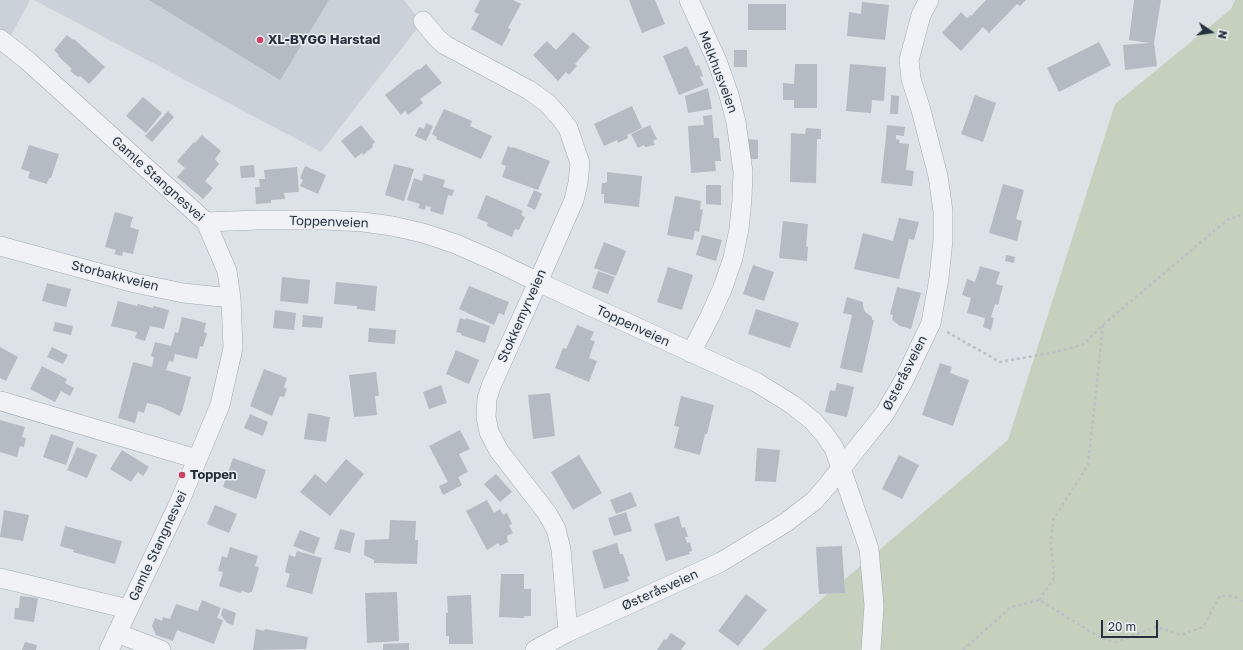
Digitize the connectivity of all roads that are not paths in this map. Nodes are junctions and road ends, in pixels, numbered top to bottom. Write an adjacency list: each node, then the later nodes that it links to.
1 (689, 0): 9 (street, Melkhusveien)
2 (929, 0): 12 (street, Østeråsveien)
3 (423, 21): 7 (street, Stokkemyrveien)
4 (0, 38): 5 (street, Gamle Stangnesvei)
5 (206, 222): 7 (street, Toppenveien); 8 (street, Gamle Stangnesvei)
6 (0, 246): 8 (street, Storbakkveien)
7 (538, 282): 9 (street, Toppenveien); 15 (street, Stokkemyrveien)
8 (231, 298): 11 (street, Gamle Stangnesvei)
9 (691, 353): 12 (street, Toppenveien)
10 (1, 401): 11 (street)
11 (197, 459): 14 (street, Gamle Stangnesvei)
12 (841, 469): 15 (street, Østeråsveien); 19 (street, Toppenveien)
13 (0, 578): 14 (street)
14 (128, 610): 16 (street, Gamle Stangnesvei)
15 (568, 632): 18 (street)
16 (113, 642): 17 (street)
17 (161, 650)
18 (535, 650)
19 (871, 650)

